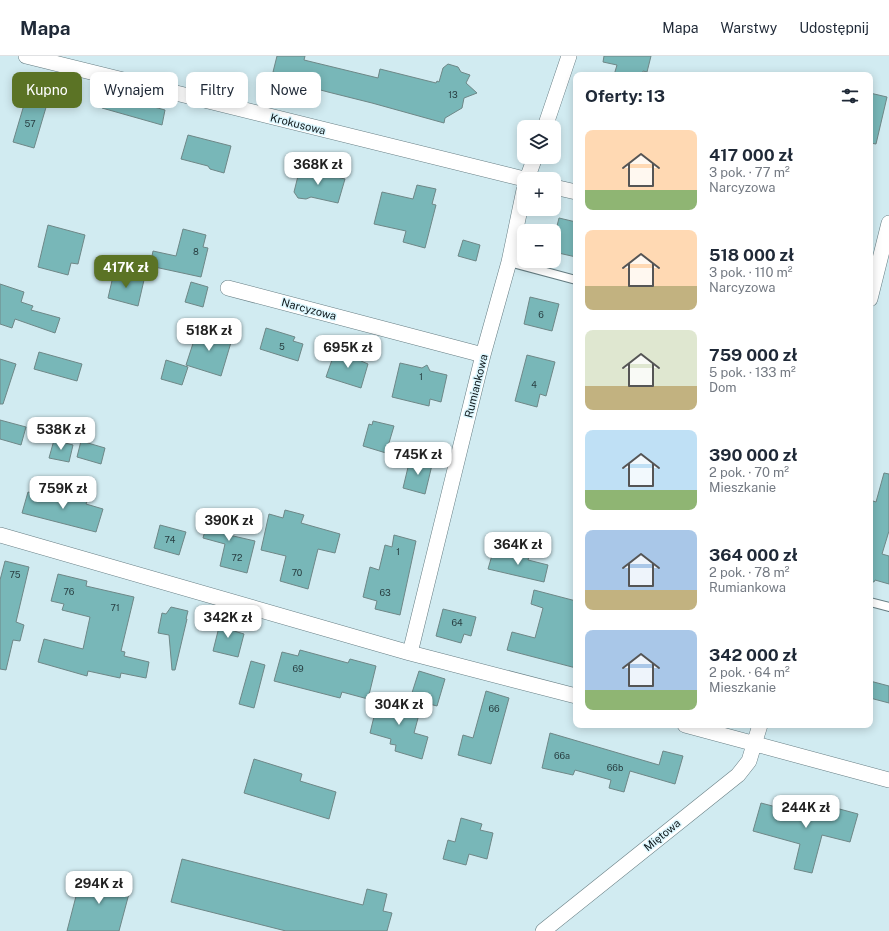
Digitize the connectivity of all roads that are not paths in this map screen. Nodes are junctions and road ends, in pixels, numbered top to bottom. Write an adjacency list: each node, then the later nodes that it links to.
1 (26, 56): 4 (street, Krokusowa)
2 (570, 56): 3 (street)
3 (547, 120)
4 (517, 177)
5 (561, 189): 6 (street)
6 (573, 191)
7 (519, 216): 9 (street, Rumiankowa)
8 (889, 223): 10 (street)
9 (509, 262): 11 (lane); 13 (street, Rumiankowa)
10 (874, 265)
11 (573, 279)
12 (228, 288): 13 (street, Narcyzowa)
13 (484, 355): 17 (street, Rumiankowa)
14 (0, 535): 17 (street)
15 (873, 603): 16 (lane)
16 (889, 607)
17 (410, 653): 18 (street)
18 (573, 695)
19 (697, 728): 21 (street)
20 (759, 728): 21 (street, Miętowa)
21 (755, 743): 22 (street); 23 (street, Miętowa)
22 (889, 780)
23 (543, 931)

